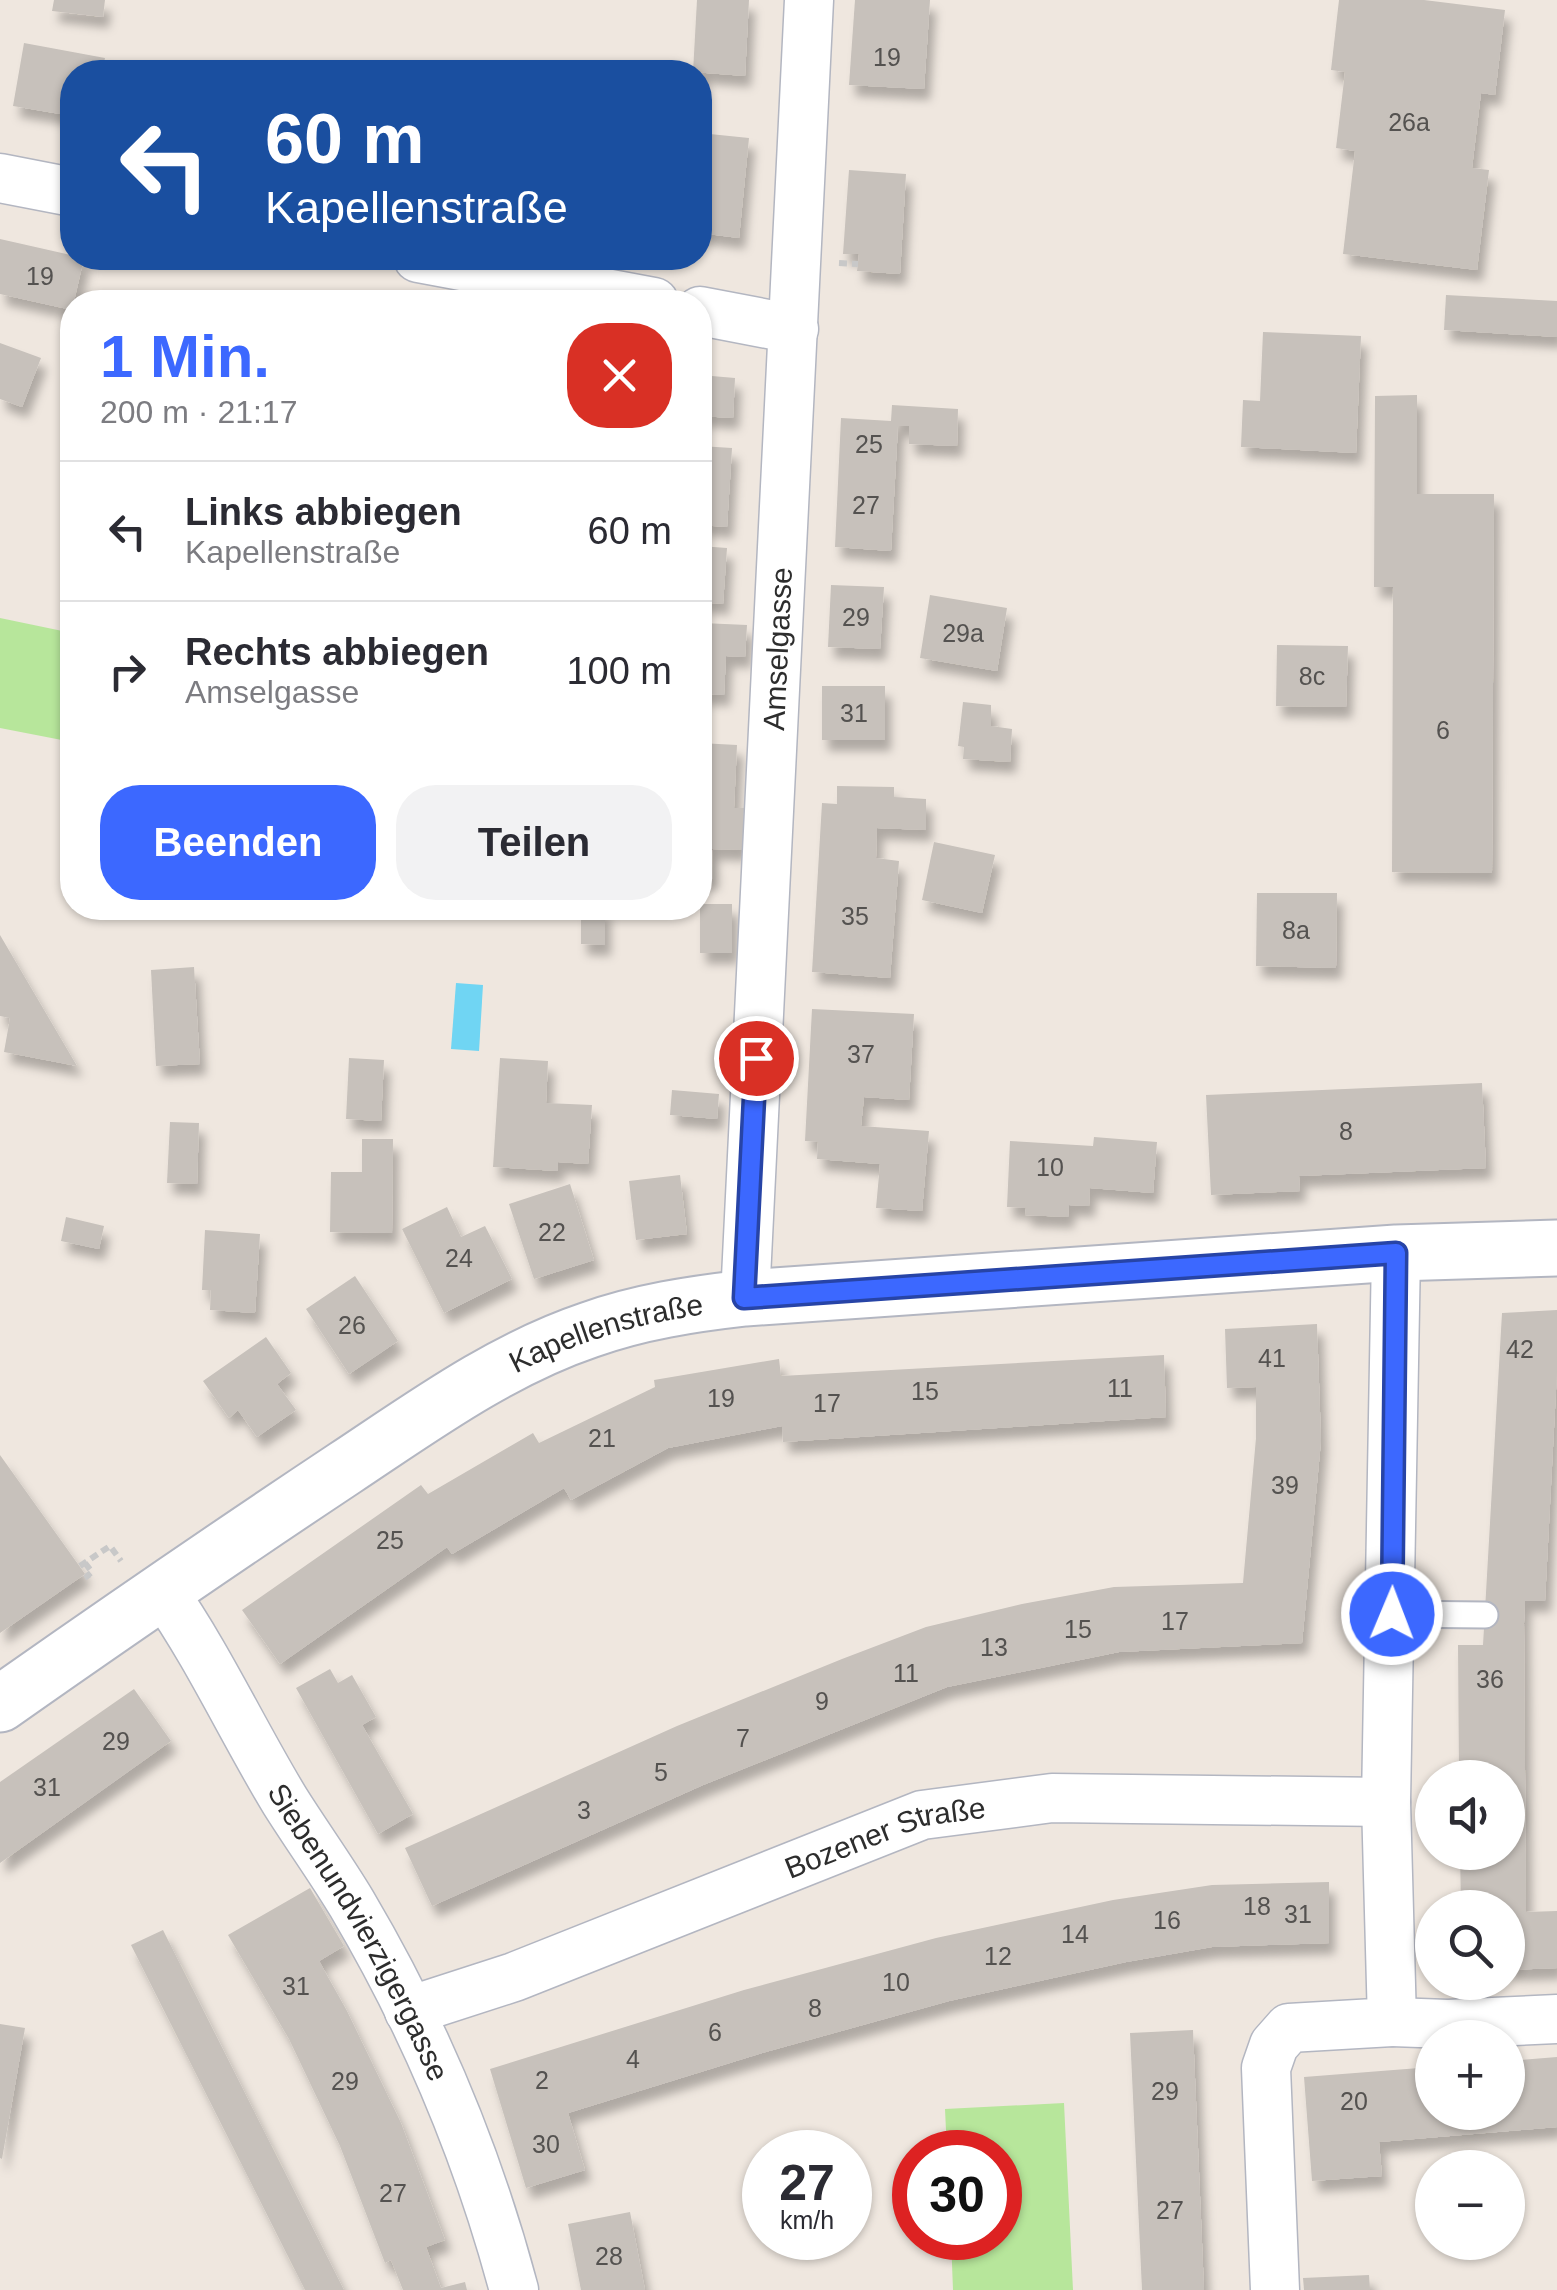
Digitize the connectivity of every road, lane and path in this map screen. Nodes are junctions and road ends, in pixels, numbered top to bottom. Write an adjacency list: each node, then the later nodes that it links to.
1 (809, 0): 7 (street, Amselgasse)
2 (0, 178): 3 (street)
3 (60, 190)
4 (482, 270): 5 (street)
5 (590, 290)
6 (712, 313): 7 (street)
7 (794, 329): 10 (street, Amselgasse)
8 (1557, 1248): 9 (main road, Kapellenstraße)
9 (1396, 1253): 10 (main road, Kapellenstraße); 13 (street)
10 (744, 1298): 11 (main road, Kapellenstraße)
11 (144, 1578): 12 (path); 15 (main road, Kapellenstraße); 17 (street, Siebenundvierzigergasse)
12 (76, 1585)
13 (1392, 1614): 14 (lane); 16 (street)
14 (1485, 1614)
15 (0, 1704)
16 (1386, 1802): 17 (street, Bozener Straße); 19 (street)
17 (410, 2011): 20 (street, Siebenundvierzigergasse)
18 (1557, 2019): 19 (street)
19 (1392, 2022): 21 (street)
20 (514, 2290)
21 (1275, 2290)

